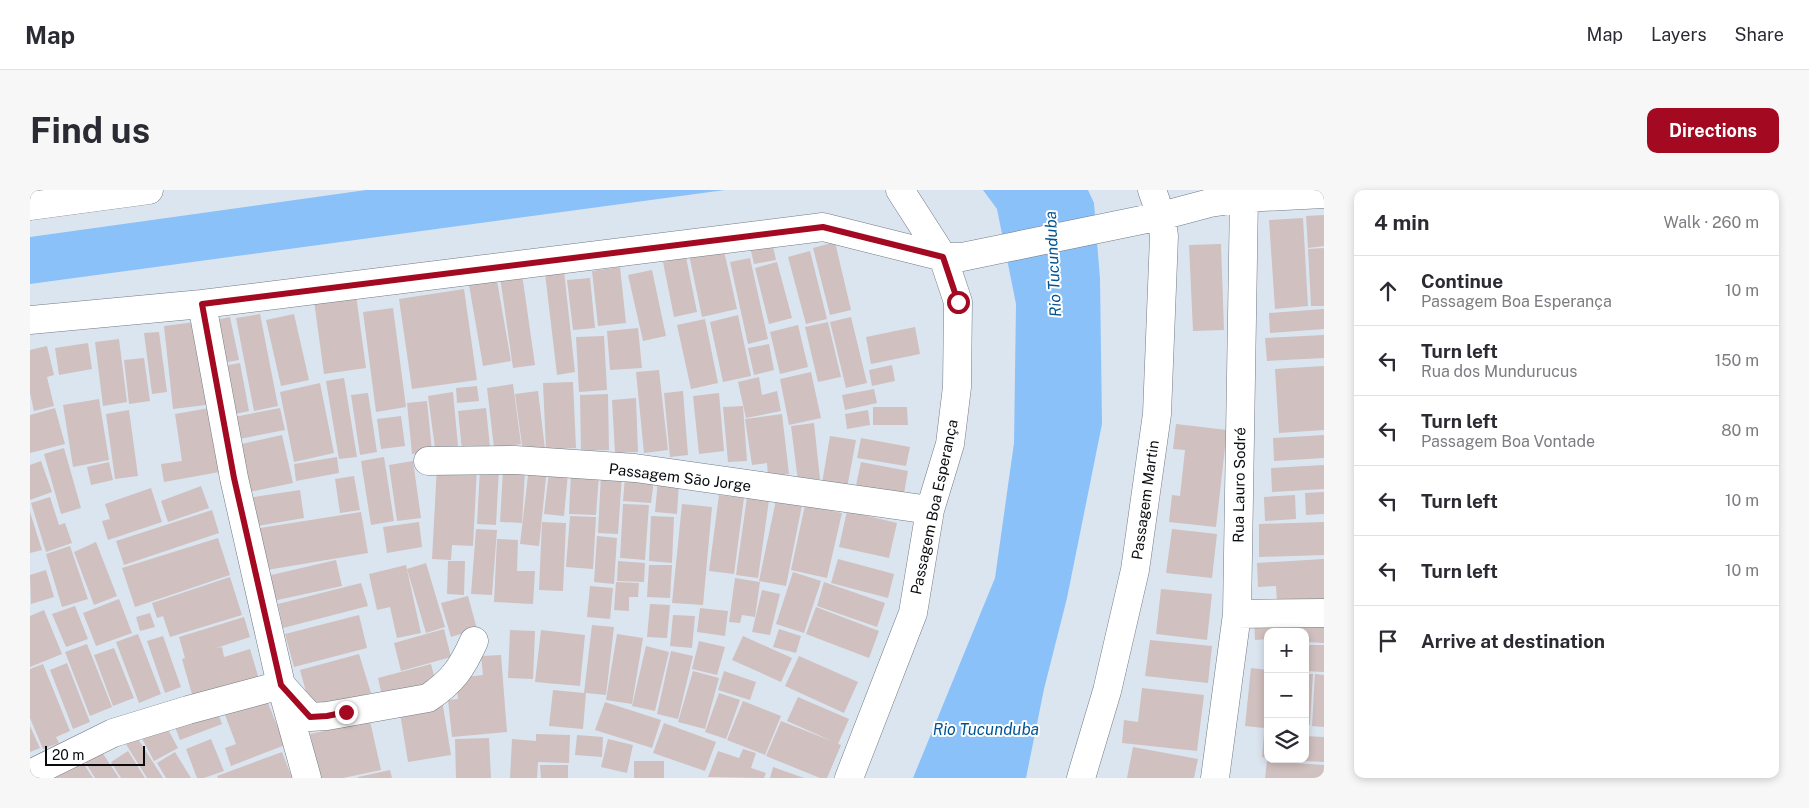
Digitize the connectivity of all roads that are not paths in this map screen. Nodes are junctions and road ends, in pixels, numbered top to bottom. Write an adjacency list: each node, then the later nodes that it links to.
1 (149, 190): 6 (street)
2 (900, 190): 8 (street, Passagem Boa Esperança)
3 (1152, 190): 7 (street, Passagem Martin)
4 (1244, 194): 5 (street); 7 (street); 14 (street, Rua Lauro Sodré)
5 (1324, 194)
6 (30, 206)
7 (1150, 218): 8 (street); 20 (street, Passagem Martin)
8 (952, 257): 9 (street); 12 (street, Passagem Boa Esperança)
9 (202, 304): 10 (street); 16 (street)
10 (30, 320)
11 (428, 460): 12 (street, Passagem São Jorge)
12 (930, 510): 19 (street, Passagem Boa Esperança)
13 (1324, 613): 14 (street)
14 (1237, 614): 21 (street, Rua Lauro Sodré)
15 (474, 641): 16 (street)
16 (281, 685): 17 (street); 18 (street)
17 (30, 774)
18 (307, 778)
19 (849, 778)
20 (1081, 778)
21 (1216, 778)

